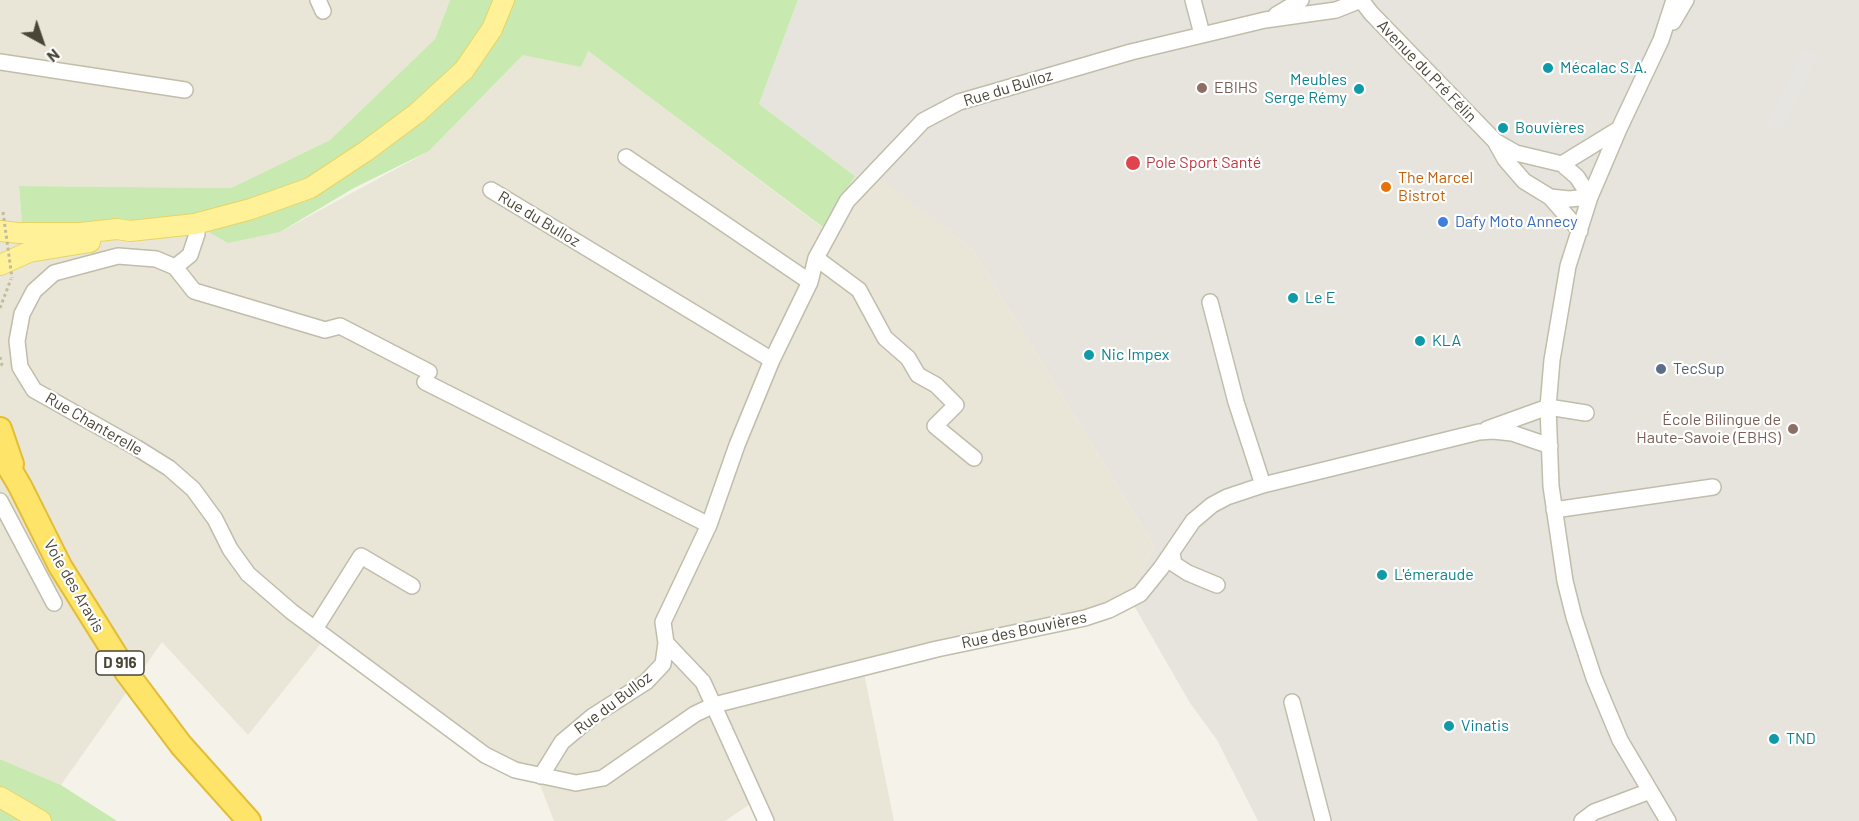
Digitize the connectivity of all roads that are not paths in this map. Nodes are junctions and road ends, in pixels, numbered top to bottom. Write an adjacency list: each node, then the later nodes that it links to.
1 (504, 0): 20 (main road)
2 (1193, 0): 8 (street)
3 (1301, 0): 7 (street, Rue du Bulloz)
4 (1361, 0): 7 (street, Rue du Bulloz); 13 (street, Avenue du Pré Félin)
5 (1674, 0): 9 (street)
6 (1686, 0): 9 (street)
7 (1265, 20): 8 (street, Rue du Bulloz)
8 (1202, 34): 23 (street, Rue du Bulloz)
9 (1661, 39): 12 (street)
10 (0, 62): 11 (street)
11 (185, 90)
12 (1619, 129): 15 (street); 18 (street)
13 (1495, 141): 15 (street, Avenue du Pré Félin); 17 (street, Avenue du Pré Félin)
14 (626, 157): 26 (street)
15 (1562, 164): 18 (street)
16 (491, 190): 28 (street, Rue du Bulloz)
17 (1550, 197): 18 (street, Avenue du Pré Félin); 22 (street, Avenue du Pré Félin)
18 (1590, 197): 22 (street)
19 (1, 217): 21 (main road)
20 (195, 224): 21 (main road); 24 (street)
21 (130, 231): 25 (main road)
22 (1580, 231): 29 (street)
23 (816, 258): 26 (street, Rue du Bulloz); 35 (street)
24 (175, 267): 41 (street); 46 (street, Rue Chanterelle)
25 (6, 272)
26 (810, 282): 28 (street, Rue du Bulloz)
27 (1210, 302): 37 (street)
28 (772, 360): 41 (street, Rue du Bulloz)
29 (1548, 407): 30 (street); 32 (street, Rue des Bouvières); 33 (street)
30 (1586, 413)
31 (0, 429): 36 (highway, Voie des Aravis / D 916)
32 (1479, 432): 33 (street, Rue des Bouvières); 37 (street, Rue des Bouvières)
33 (1550, 446): 40 (street)
34 (0, 452): 36 (highway, Voie des Aravis / D 916)
35 (974, 458)
36 (20, 486): 54 (highway, Voie des Aravis / D 916)
37 (1263, 486): 42 (street, Rue des Bouvières)
38 (1713, 487): 40 (street)
39 (0, 501): 45 (street)
40 (1554, 510): 51 (street)
41 (709, 525): 47 (street, Rue du Bulloz)
42 (1172, 553): 43 (street); 49 (street, Rue des Bouvières)
43 (1217, 585)
44 (412, 586): 46 (street)
45 (54, 603)
46 (315, 629): 50 (street, Rue Chanterelle)
47 (666, 643): 49 (street); 50 (street, Rue du Bulloz)
48 (1292, 702): 56 (street)
49 (714, 705): 50 (street, Rue des Bouvières); 55 (street)
50 (540, 776)
51 (1650, 791): 57 (street); 58 (street)
52 (0, 797): 53 (main road)
53 (41, 821)
54 (249, 821)
55 (766, 821)
56 (1323, 821)
57 (1582, 821)
58 (1668, 821)

